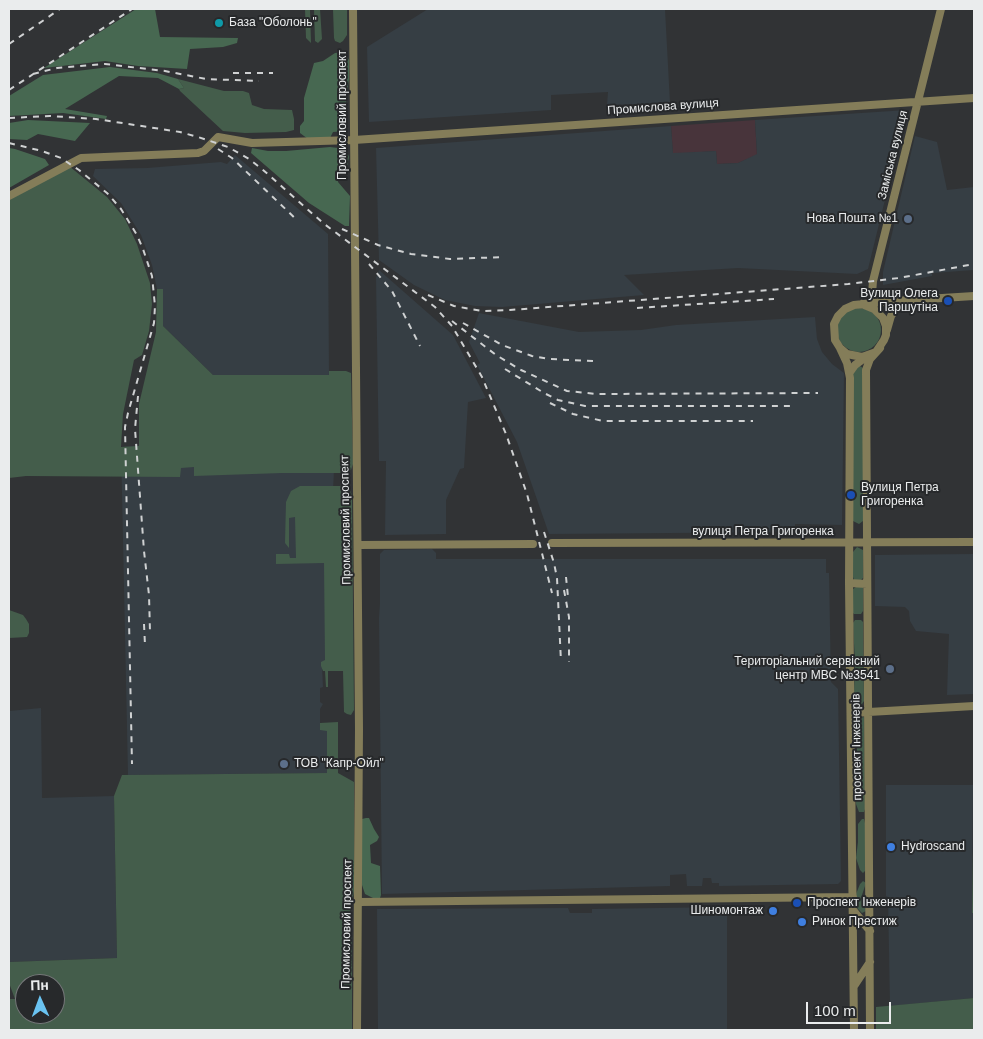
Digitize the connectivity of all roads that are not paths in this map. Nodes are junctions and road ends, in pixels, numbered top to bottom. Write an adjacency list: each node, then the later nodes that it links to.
1 (353, 9): 7 (street, Промисловий проспект)
2 (941, 9): 4 (street, Заміська вулиця)
3 (974, 98): 4 (street, Промислова вулиця)
4 (917, 102): 7 (street, Промислова вулиця); 11 (street, Заміська вулиця)
5 (215, 129): 6 (street)
6 (222, 137): 7 (street, Промислова вулиця); 8 (street)
7 (354, 140): 22 (street, Промисловий проспект)
8 (9, 196)
9 (974, 296): 10 (street)
10 (915, 299): 11 (street); 12 (street)
11 (868, 305): 12 (street); 13 (street)
12 (886, 335): 14 (street)
13 (840, 348): 15 (street); 16 (street, проспект Інженерів)
14 (880, 348): 15 (street); 20 (street, проспект Інженерів)
15 (868, 356): 16 (street)
16 (850, 372): 19 (street, проспект Інженерів)
17 (974, 542): 20 (street, вулиця Петра Григоренка)
18 (552, 543): 19 (street, вулиця Петра Григоренка)
19 (849, 543): 20 (street, вулиця Петра Григоренка); 23 (street, проспект Інженерів)
20 (867, 543): 24 (street, проспект Інженерів)
21 (533, 544): 22 (street)
22 (358, 545): 31 (street, Промисловий проспект)
23 (849, 584): 24 (street); 25 (street, проспект Інженерів)
24 (867, 584): 26 (street, проспект Інженерів)
25 (850, 616): 26 (street); 29 (street, проспект Інженерів)
26 (867, 616): 28 (street, проспект Інженерів)
27 (974, 706): 28 (street)
28 (868, 712): 29 (street); 33 (street, проспект Інженерів)
29 (852, 713): 30 (street, проспект Інженерів)
30 (853, 897): 31 (street); 32 (street, проспект Інженерів)
31 (359, 902): 36 (street, Промисловий проспект)
32 (853, 910): 33 (street); 35 (street, проспект Інженерів)
33 (870, 930): 34 (street, проспект Інженерів)
34 (870, 960): 35 (street); 38 (street, проспект Інженерів)
35 (854, 988): 37 (street, проспект Інженерів)
36 (357, 1030)
37 (854, 1030)
38 (870, 1030)

